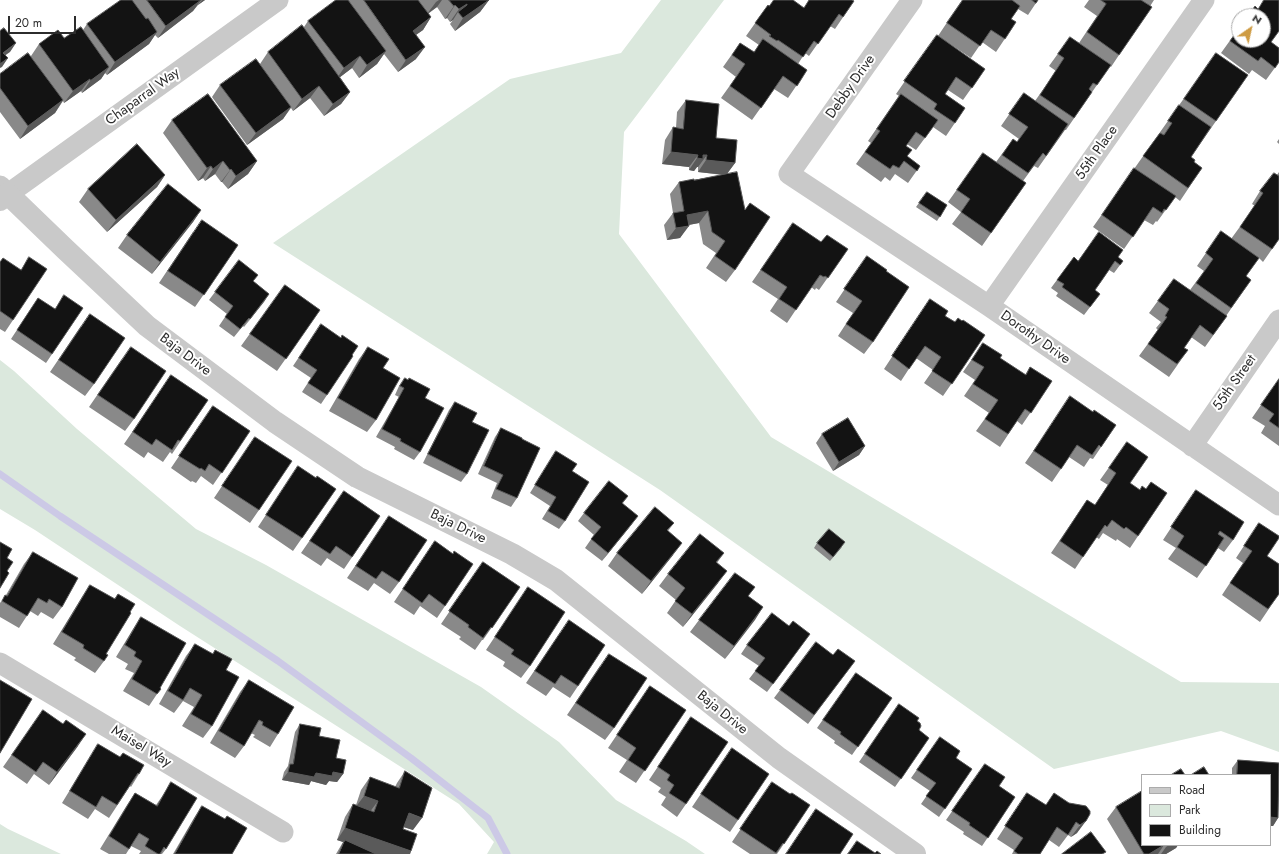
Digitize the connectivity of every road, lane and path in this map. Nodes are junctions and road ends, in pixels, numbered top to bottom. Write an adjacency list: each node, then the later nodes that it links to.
1 (278, 0): 5 (street, Chaparral Way)
2 (912, 0): 4 (street, Debby Drive)
3 (1204, 0): 6 (street, 55th Place)
4 (789, 174): 6 (street, Dorothy Drive)
5 (3, 193): 12 (street, Baja Drive)
6 (989, 306): 8 (street, Dorothy Drive)
7 (1279, 320): 8 (street, 55th Street)
8 (1192, 446): 9 (street, Dorothy Drive)
9 (1279, 505)
10 (0, 663): 11 (street, Maisel Way)
11 (283, 832)
12 (915, 854)

